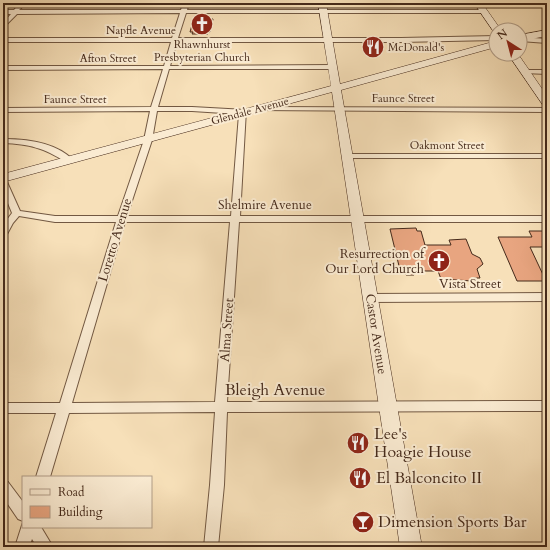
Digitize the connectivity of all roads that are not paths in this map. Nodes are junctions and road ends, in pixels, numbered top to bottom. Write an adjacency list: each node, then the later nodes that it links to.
1 (23, 3): 6 (street)
2 (186, 3): 7 (street, Loretto Avenue)
3 (478, 3): 8 (street)
4 (323, 8): 7 (street); 8 (street); 17 (street, Castor Avenue)
5 (3, 12): 6 (street)
6 (15, 12): 7 (street); 10 (street)
7 (184, 12): 16 (street, Loretto Avenue)
8 (484, 12): 9 (street)
9 (491, 22)
10 (3, 26)
11 (546, 35): 13 (street)
12 (488, 38): 14 (street)
13 (528, 38)
14 (462, 39): 17 (street, Napfle Avenue); 18 (street)
15 (3, 40): 16 (street, Napfle Avenue)
16 (175, 40): 17 (street, Napfle Avenue); 23 (street, Loretto Avenue)
17 (328, 40): 21 (street, Castor Avenue)
18 (488, 44)
19 (488, 46): 26 (street, Glendale Avenue)
20 (519, 62): 24 (street)
21 (332, 67): 23 (street, Afton Street); 26 (street, Castor Avenue)
22 (3, 68): 23 (street, Afton Street)
23 (167, 68): 28 (street, Loretto Avenue)
24 (526, 72): 25 (street); 27 (street)
25 (547, 72)
26 (336, 88): 29 (street, Glendale Avenue); 30 (street, Castor Avenue)
27 (547, 103)
28 (154, 109): 31 (street, Faunce Street); 33 (street, Faunce Street); 34 (street, Loretto Avenue)
29 (258, 109): 30 (street, Faunce Street); 33 (street, Glendale Avenue)
30 (339, 109): 32 (street, Faunce Street); 36 (street, Castor Avenue)
31 (3, 110)
32 (547, 110)
33 (243, 112): 34 (street, Glendale Avenue); 43 (street, Alma Street)
34 (148, 140): 38 (street, Glendale Avenue); 42 (street, Loretto Avenue)
35 (3, 141): 38 (street)
36 (347, 156): 37 (street, Oakmont Street); 44 (street, Castor Avenue)
37 (547, 156)
38 (69, 160): 39 (street, Glendale Avenue)
39 (3, 178)
40 (3, 182): 41 (street)
41 (17, 213): 42 (street, Shelmire Avenue); 46 (street)
42 (122, 218): 43 (street, Shelmire Avenue); 51 (street, Loretto Avenue)
43 (235, 218): 44 (street, Shelmire Avenue); 52 (street, Alma Street)
44 (357, 218): 45 (street, Shelmire Avenue); 48 (street, Castor Avenue)
45 (547, 219)
46 (3, 234)
47 (547, 297): 48 (street, Vista Street)
48 (370, 298): 49 (street, Castor Avenue)
49 (387, 406): 50 (street, Bleigh Avenue); 52 (street, Bleigh Avenue); 62 (street, Castor Avenue)
50 (547, 406)
51 (64, 407): 52 (street, Bleigh Avenue); 53 (street, Bleigh Avenue); 54 (street, Loretto Avenue)
52 (221, 407): 61 (street, Alma Street)
53 (3, 408)
54 (43, 476)
55 (3, 486): 56 (street)
56 (22, 513)
57 (28, 528): 59 (street)
58 (33, 528): 60 (street)
59 (22, 547)
60 (46, 547)
61 (210, 547)
62 (411, 547)

